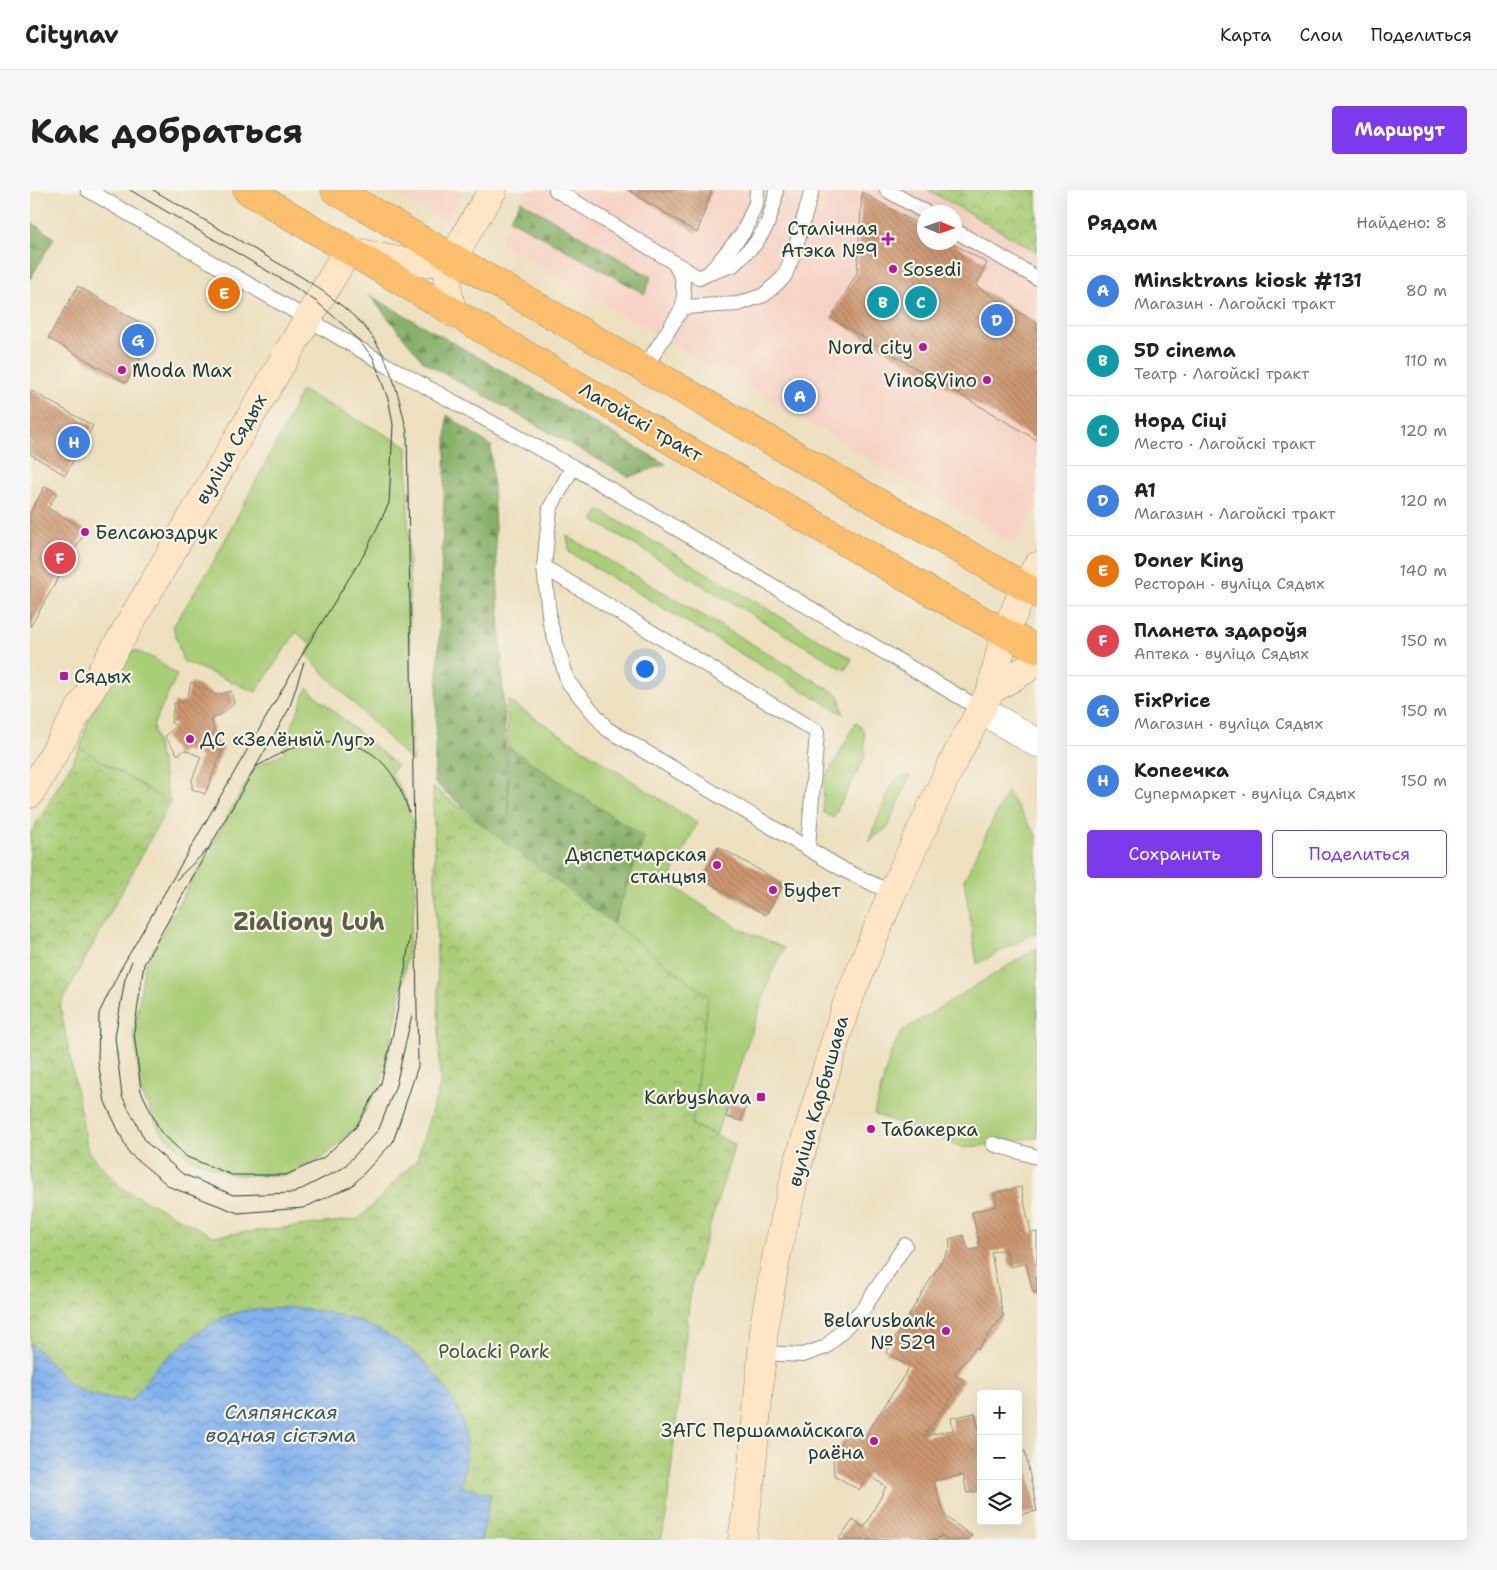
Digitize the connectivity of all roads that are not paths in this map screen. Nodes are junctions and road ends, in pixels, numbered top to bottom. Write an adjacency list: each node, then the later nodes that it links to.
1 (88, 190): 19 (lane)
2 (248, 190): 12 (main road, Лагойскі тракт)
3 (335, 190): 13 (main road)
4 (493, 190): 13 (main road)
5 (556, 190): 14 (lane)
6 (757, 190): 15 (lane)
7 (776, 190): 15 (lane)
8 (812, 190): 17 (lane)
9 (887, 190): 10 (lane)
10 (917, 207)
11 (962, 235): 16 (lane)
12 (348, 250): 13 (main road); 18 (main road, Лагойскі тракт); 19 (main road, вуліца Сядых)
13 (454, 259): 18 (main road); 20 (main road)
14 (674, 263): 15 (lane); 17 (lane)
15 (709, 273)
16 (1037, 278)
17 (683, 306): 20 (lane)
18 (454, 313): 24 (main road, Лагойскі тракт)
19 (308, 318): 21 (lane); 29 (main road, вуліца Сядых)
20 (644, 369): 23 (main road)
21 (573, 467): 22 (lane); 27 (lane)
22 (544, 567): 30 (lane); 30 (lane)
23 (1033, 582): 24 (main road, вуліца Карбышава)
24 (1005, 633): 25 (main road, Лагойскі тракт); 27 (main road, вуліца Карбышава)
25 (1037, 649)
26 (1037, 660): 27 (main road)
27 (985, 699): 28 (street); 31 (main road, вуліца Карбышава)
28 (1037, 743)
29 (30, 794)
30 (808, 848): 31 (lane)
31 (892, 892): 35 (main road, вуліца Карбышава)
32 (994, 1144): 33 (lane)
33 (1037, 1157)
34 (905, 1246): 35 (lane)
35 (761, 1353): 36 (main road, вуліца Карбышава)
36 (742, 1540)

